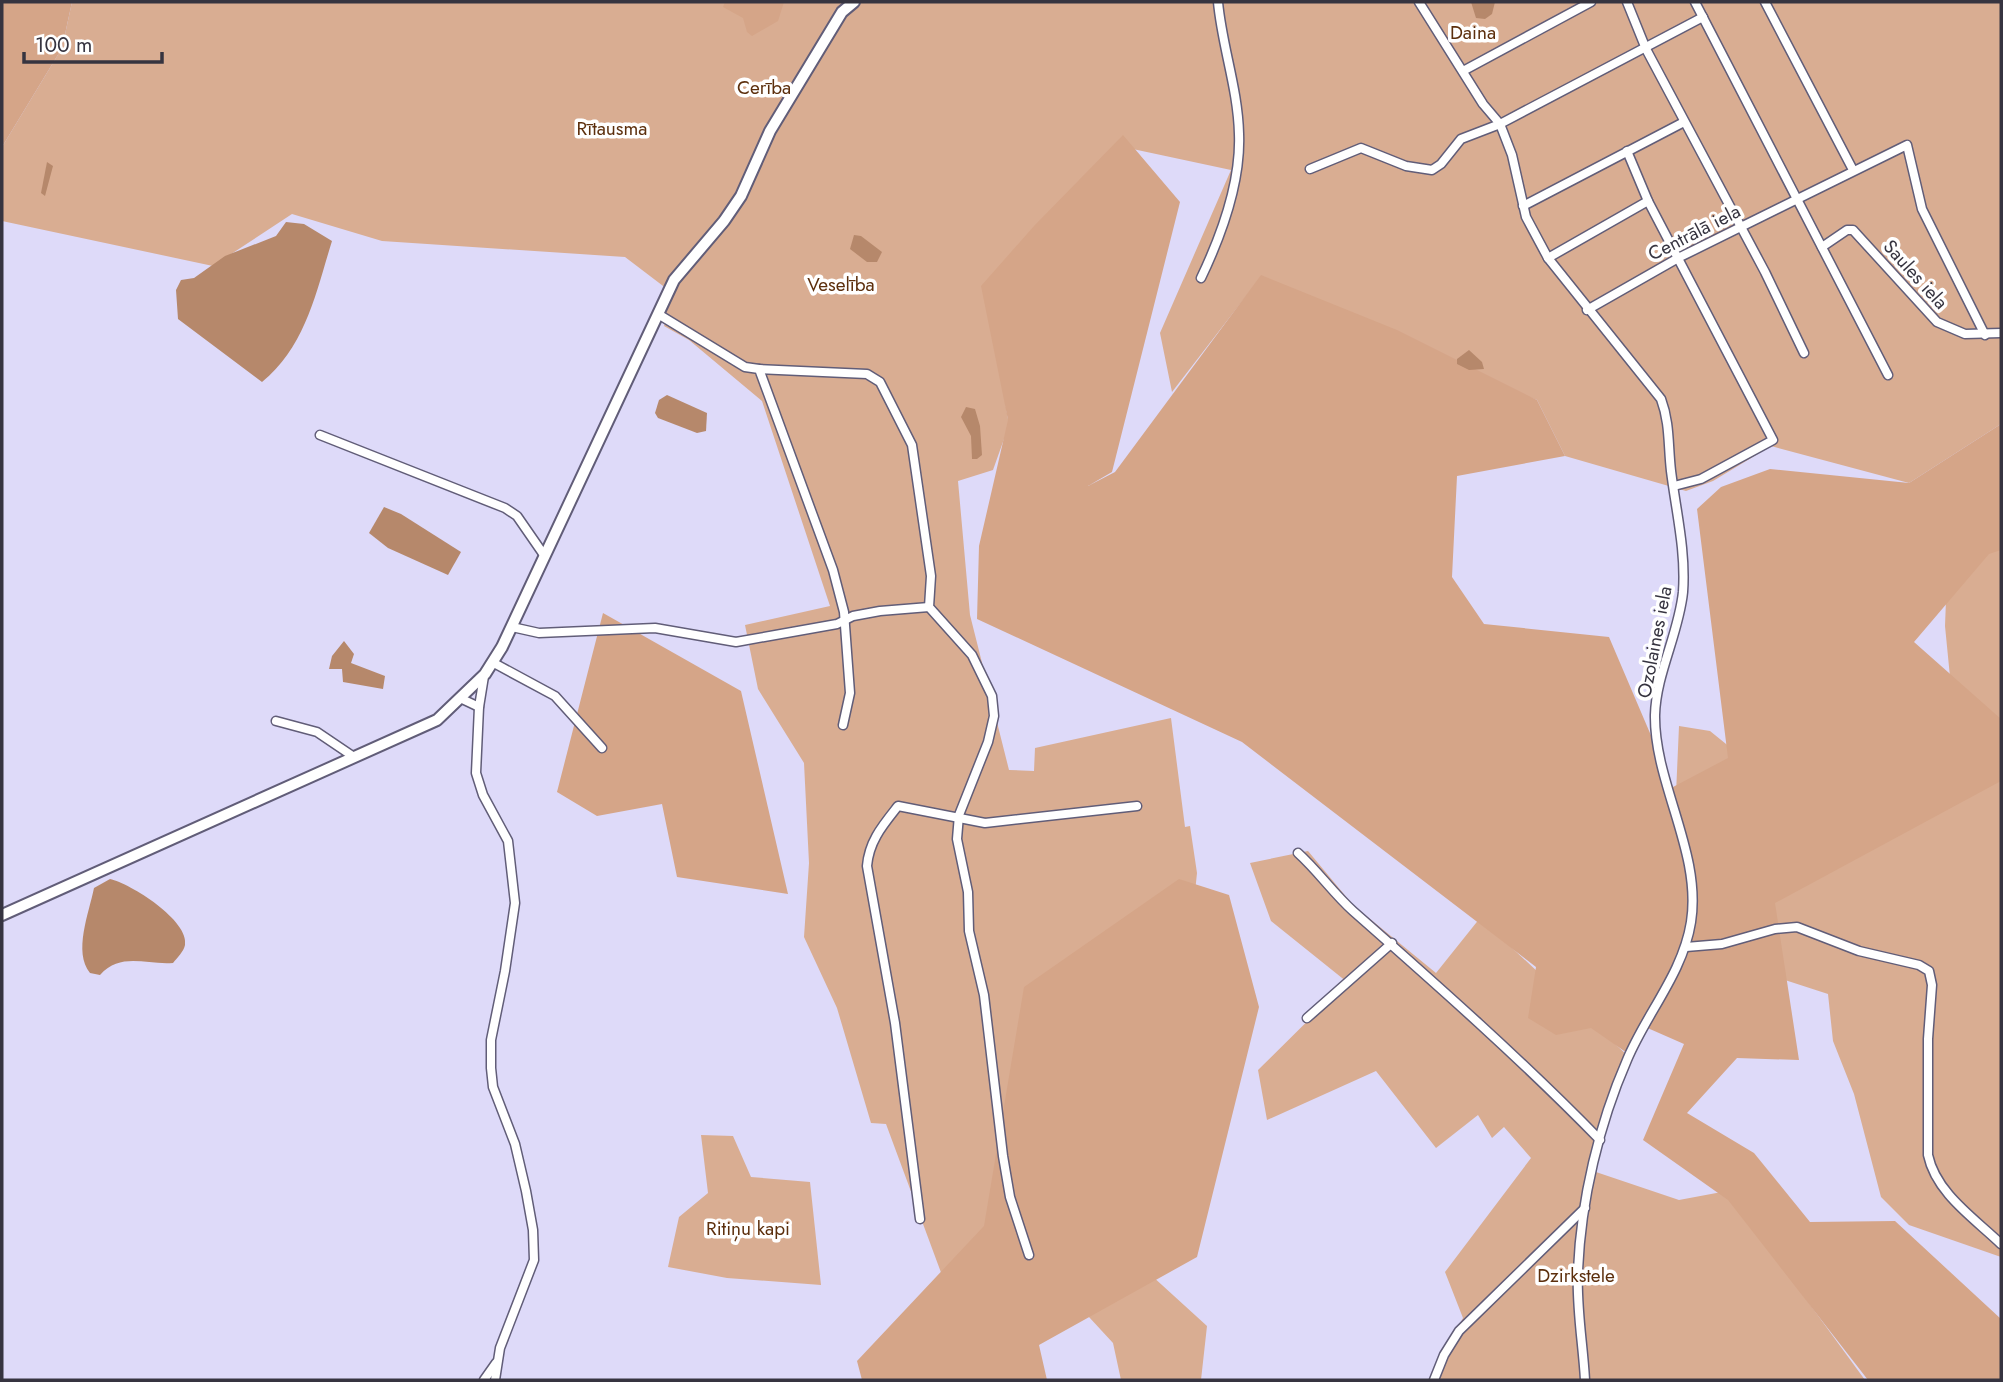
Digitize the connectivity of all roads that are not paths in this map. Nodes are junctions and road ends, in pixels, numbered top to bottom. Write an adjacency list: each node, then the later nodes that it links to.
1 (854, 2): 25 (street)
2 (1218, 2): 23 (street)
3 (1591, 2): 10 (street)
4 (1627, 2): 9 (street)
5 (1695, 2): 8 (street)
6 (1765, 2): 15 (street)
7 (1424, 3): 10 (street, Ozolaines iela)
8 (1703, 18): 9 (street); 17 (street)
9 (1646, 49): 11 (street); 12 (street)
10 (1463, 71): 12 (street, Ozolaines iela)
11 (1684, 122): 13 (street); 19 (street)
12 (1500, 124): 14 (street); 18 (street, Ozolaines iela)
13 (1627, 151): 16 (street); 18 (street)
14 (1310, 169)
15 (1853, 170): 17 (street, Centrālā iela); 27 (street, Centrālā iela)
16 (1648, 201): 21 (street); 22 (street)
17 (1797, 201): 19 (street, Centrālā iela); 20 (street)
18 (1523, 206): 22 (street, Ozolaines iela)
19 (1739, 228): 21 (street, Centrālā iela); 28 (street)
20 (1822, 247): 27 (street, Saules iela); 30 (street)
21 (1680, 257): 24 (street, Centrālā iela); 32 (street)
22 (1548, 258): 24 (street, Ozolaines iela)
23 (1201, 278)
24 (1587, 310): 32 (street, Ozolaines iela)
25 (658, 314): 29 (street); 33 (street)
26 (2001, 333): 27 (street, Saules iela)
27 (1985, 335)
28 (1804, 352)
29 (759, 369): 34 (street); 35 (street)
30 (1888, 375)
31 (320, 435): 33 (street)
32 (1674, 486): 50 (street, Ozolaines iela)
33 (544, 555): 36 (street)
34 (929, 607): 35 (street); 46 (street)
35 (844, 620): 36 (street); 42 (street)
36 (512, 627): 37 (street)
37 (492, 662): 38 (street); 43 (street)
38 (485, 674): 39 (street); 40 (street)
39 (460, 698): 40 (street); 44 (street)
40 (479, 707): 57 (street)
41 (276, 722): 44 (street)
42 (843, 725)
43 (602, 748)
44 (354, 757): 48 (street)
45 (1138, 806): 46 (street)
46 (959, 815): 54 (street); 56 (street)
47 (1298, 853): 49 (street)
48 (2, 915)
49 (1392, 943): 51 (street); 52 (street)
50 (1686, 947): 52 (street, Ozolaines iela); 55 (street)
51 (1307, 1018)
52 (1600, 1140): 53 (street, Ozolaines iela)
53 (1585, 1208): 60 (street); 61 (street, Ozolaines iela)
54 (920, 1219)
55 (2001, 1244)
56 (1029, 1255)
57 (498, 1360): 58 (street); 59 (street)
58 (484, 1380)
59 (495, 1380)
60 (1434, 1380)
61 (1585, 1380)

